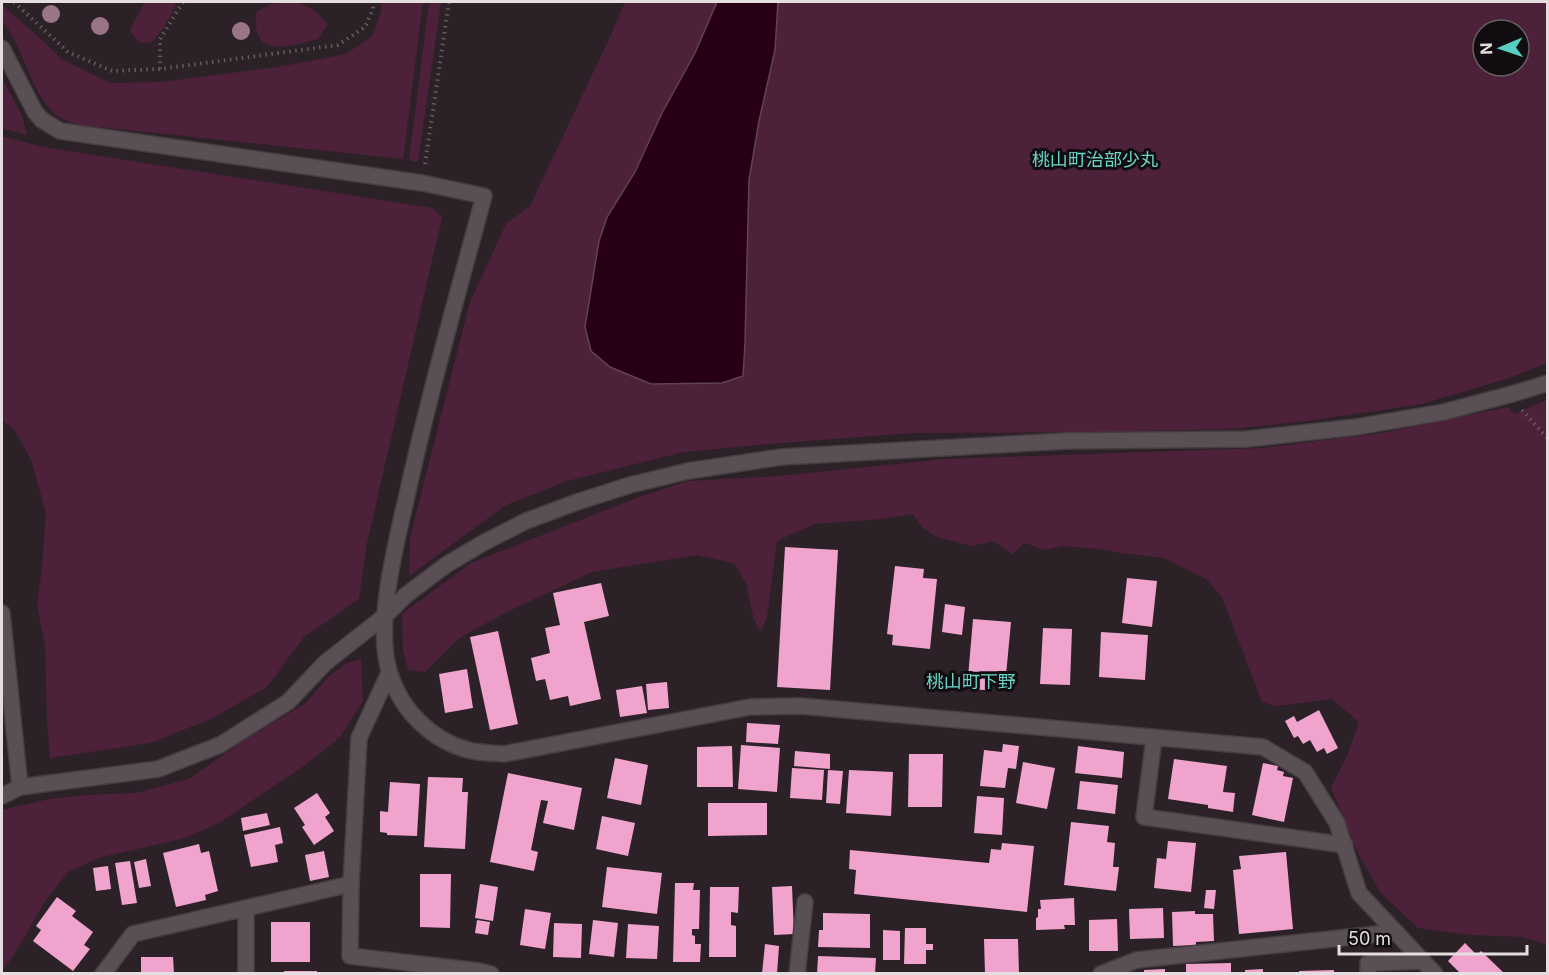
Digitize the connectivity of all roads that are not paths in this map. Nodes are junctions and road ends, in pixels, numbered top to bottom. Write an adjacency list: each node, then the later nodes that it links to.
1 (2, 48): 4 (street)
2 (1548, 383): 4 (street)
3 (2, 613): 7 (street)
4 (386, 615): 5 (street); 7 (street)
5 (389, 673): 6 (street); 10 (street)
6 (1155, 738): 9 (street); 9 (street)
7 (20, 787): 8 (street)
8 (2, 796)
9 (1345, 845): 13 (street)
10 (351, 884): 12 (street); 15 (street)
11 (805, 902): 19 (street)
12 (246, 908): 16 (street); 17 (street)
13 (1396, 932): 14 (street); 20 (street)
14 (1423, 961): 21 (street); 22 (street)
15 (426, 969): 18 (street)
16 (103, 974)
17 (246, 974)
18 (491, 974)
19 (797, 974)
20 (1101, 974)
21 (1368, 974)
22 (1435, 974)

